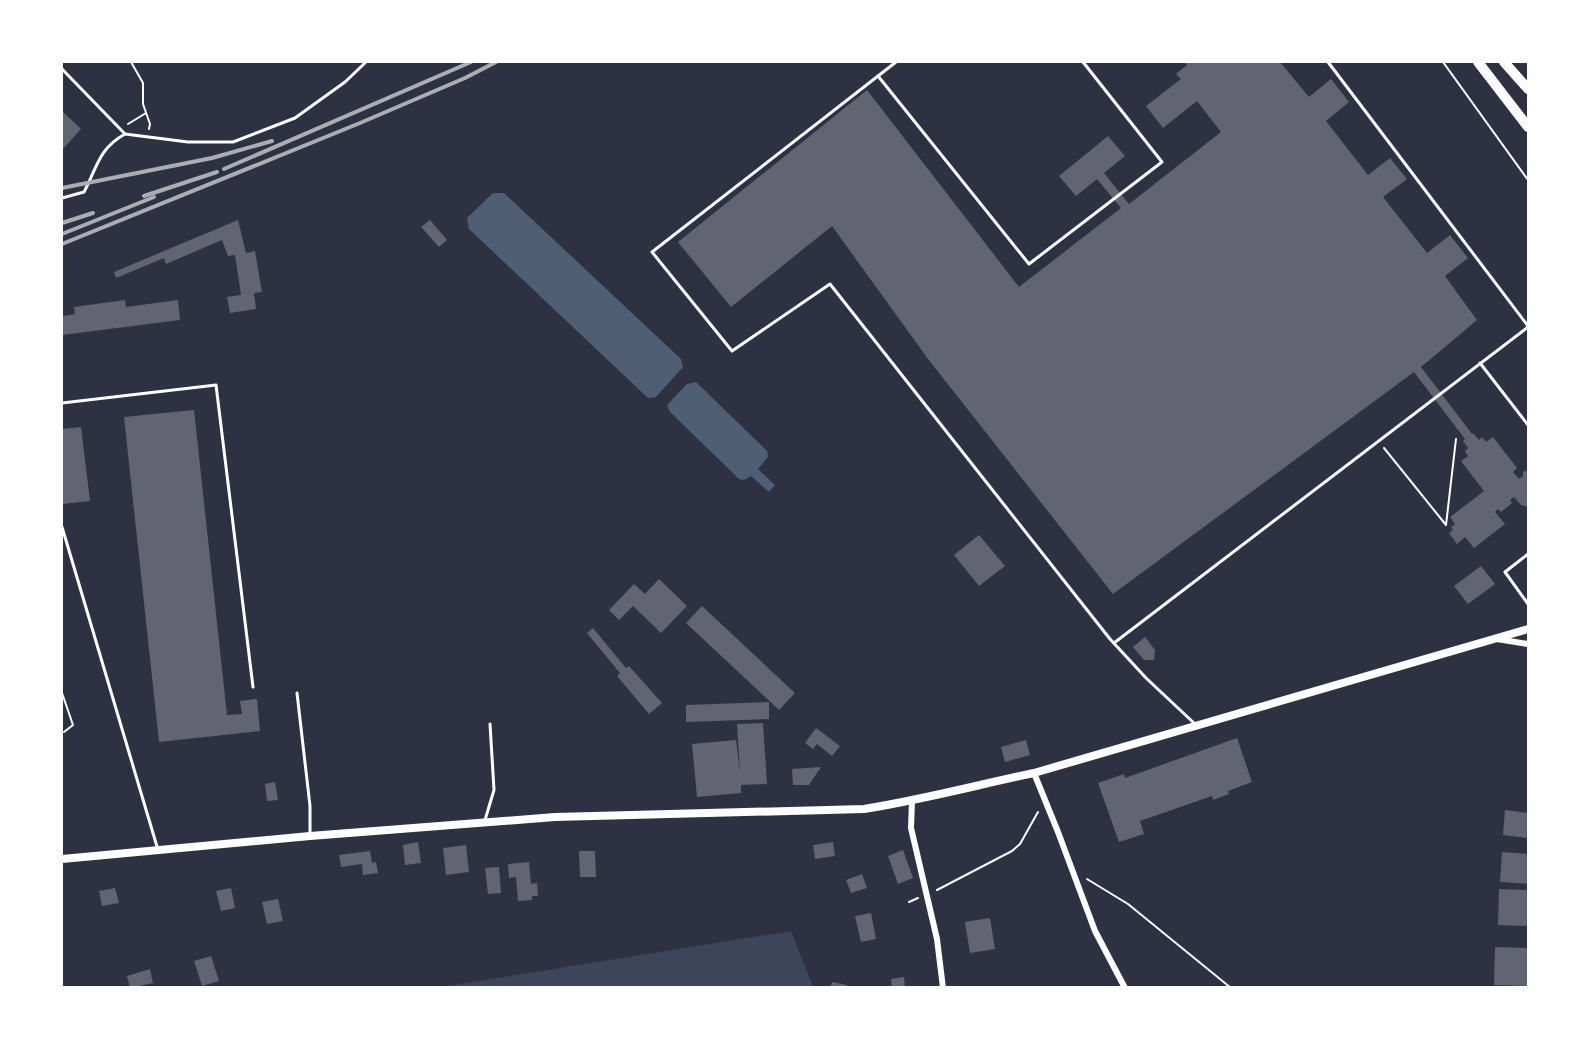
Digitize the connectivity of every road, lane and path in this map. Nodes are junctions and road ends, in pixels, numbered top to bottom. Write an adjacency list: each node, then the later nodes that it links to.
1 (131, 62): 12 (path)
2 (366, 62): 16 (lane)
3 (896, 62): 10 (lane)
4 (1083, 62): 10 (lane)
5 (1328, 62): 19 (lane)
6 (1443, 62): 17 (path)
7 (1478, 62): 13 (highway)
8 (1508, 63): 11 (highway)
9 (62, 69): 14 (lane)
10 (878, 76): 30 (lane)
11 (1528, 89)
12 (146, 113): 14 (path); 16 (path)
13 (1528, 127)
14 (119, 129): 15 (lane)
15 (125, 134): 16 (lane); 18 (lane)
16 (148, 137)
17 (1528, 180)
18 (62, 198)
19 (1528, 326): 20 (lane)
20 (1480, 363): 22 (lane); 24 (lane)
21 (62, 403): 32 (lane)
22 (1528, 425)
23 (1456, 439): 24 (path)
24 (1379, 441): 30 (lane)
25 (62, 527): 43 (lane)
26 (1528, 554): 27 (lane)
27 (1528, 604)
28 (1528, 629): 29 (street)
29 (1493, 638): 31 (street); 36 (street)
30 (1114, 643): 36 (lane)
31 (1528, 644)
32 (253, 687)
33 (62, 693): 37 (path)
34 (297, 693): 42 (lane)
35 (490, 724): 41 (lane)
36 (1196, 725): 38 (street)
37 (64, 732)
38 (1034, 773): 39 (street); 40 (street)
39 (1044, 799): 45 (street); 46 (path)
40 (912, 801): 41 (street); 46 (street)
41 (484, 822): 42 (street)
42 (310, 836): 43 (street)
43 (158, 850): 44 (street)
44 (62, 859)
45 (1072, 870): 49 (street); 50 (path)
46 (926, 894): 47 (path); 48 (street)
47 (909, 902)
48 (943, 987)
49 (1125, 987)
50 (1231, 987)

